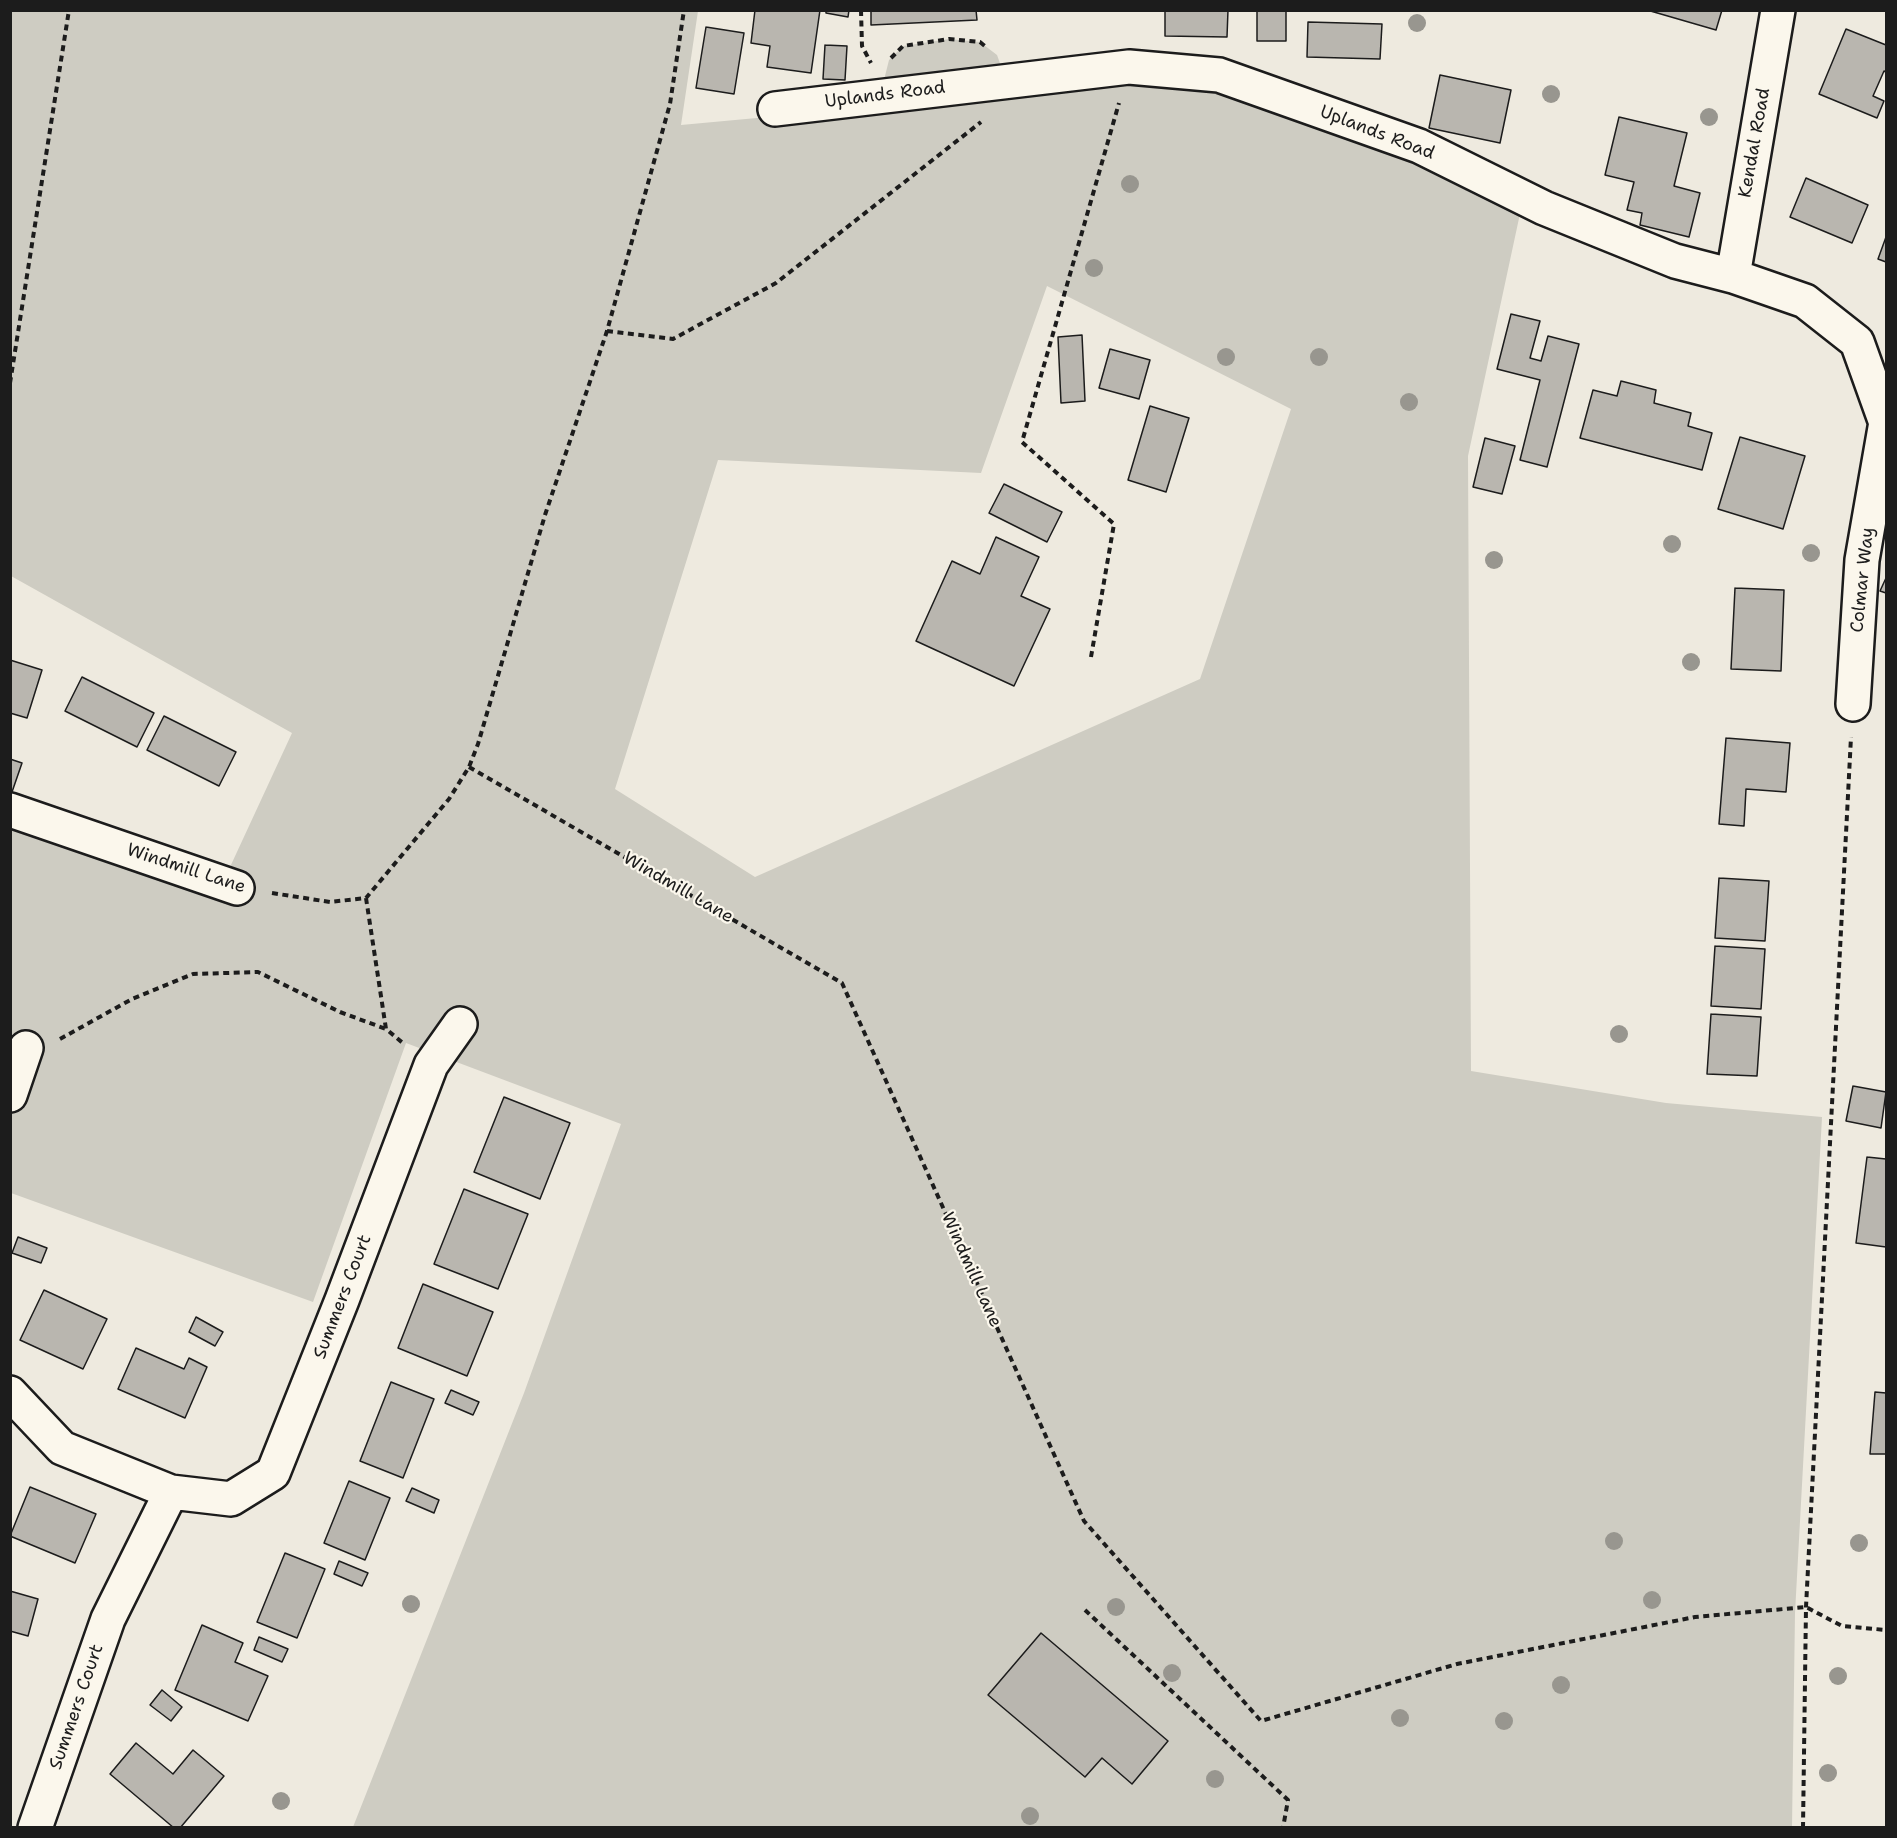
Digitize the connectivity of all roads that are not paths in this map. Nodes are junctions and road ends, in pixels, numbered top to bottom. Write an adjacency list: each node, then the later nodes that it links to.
1 (1778, 10): 3 (street, Kendal Road)
2 (775, 109): 3 (street, Uplands Road)
3 (1733, 276): 4 (street, Uplands Road)
4 (1886, 423): 5 (street, Colmar Way)
5 (1853, 704)
6 (10, 810): 7 (street, Windmill Lane)
7 (237, 888)
8 (460, 1024): 12 (street, Summers Court)
9 (26, 1048): 10 (street)
10 (10, 1095)
11 (10, 1393): 12 (street, Summers Court)
12 (171, 1492): 15 (street, Summers Court)
13 (10, 1822): 14 (street)
14 (27, 1827)
15 (35, 1827)

